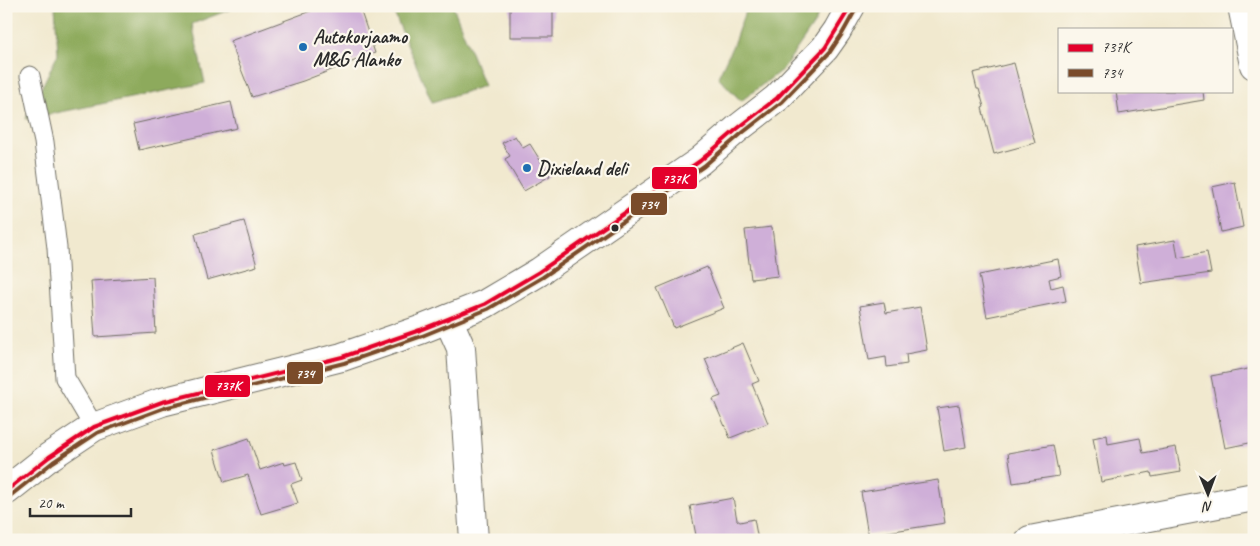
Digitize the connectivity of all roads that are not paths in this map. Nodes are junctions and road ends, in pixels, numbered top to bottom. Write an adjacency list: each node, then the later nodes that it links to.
1 (851, 6): 5 (street)
2 (1242, 6): 3 (street)
3 (1254, 65)
4 (30, 76): 6 (lane)
5 (448, 319): 6 (street); 9 (street)
6 (94, 427): 7 (street)
7 (6, 491)
8 (1254, 497): 10 (street)
9 (474, 540)
10 (1030, 540)

